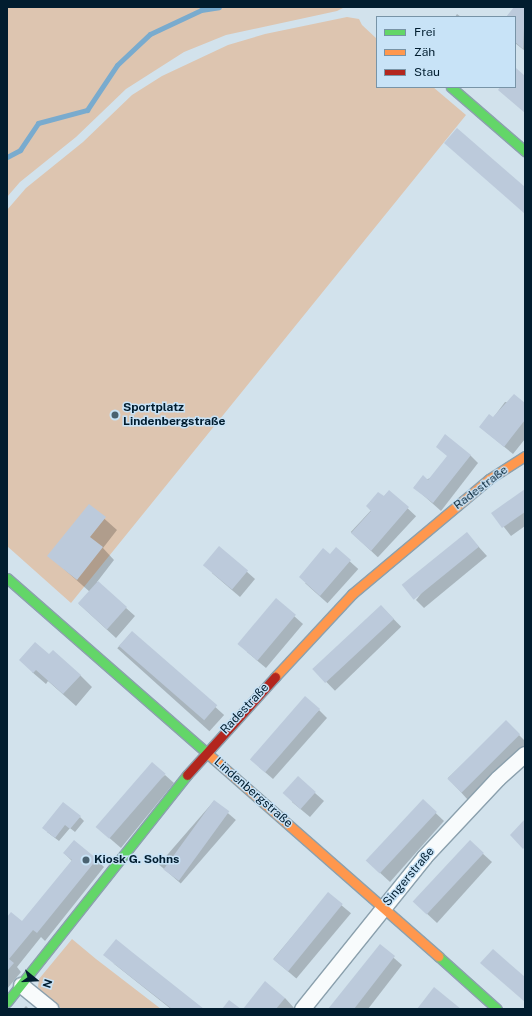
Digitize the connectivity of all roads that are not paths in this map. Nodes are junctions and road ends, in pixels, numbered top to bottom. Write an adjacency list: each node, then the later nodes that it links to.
1 (452, 88): 2 (street)
2 (525, 151)
3 (525, 456): 5 (street, Radestraße)
4 (7, 578): 5 (street, Lindenbergstraße)
5 (205, 752): 7 (street, Lindenbergstraße); 8 (street, Radestraße)
6 (525, 754): 7 (street, Singerstraße)
7 (384, 907): 11 (street, Singerstraße); 12 (street, Lindenbergstraße)
8 (21, 985): 9 (street, Radestraße); 10 (street)
9 (7, 1002)
10 (51, 1009)
11 (302, 1009)
12 (497, 1009)

